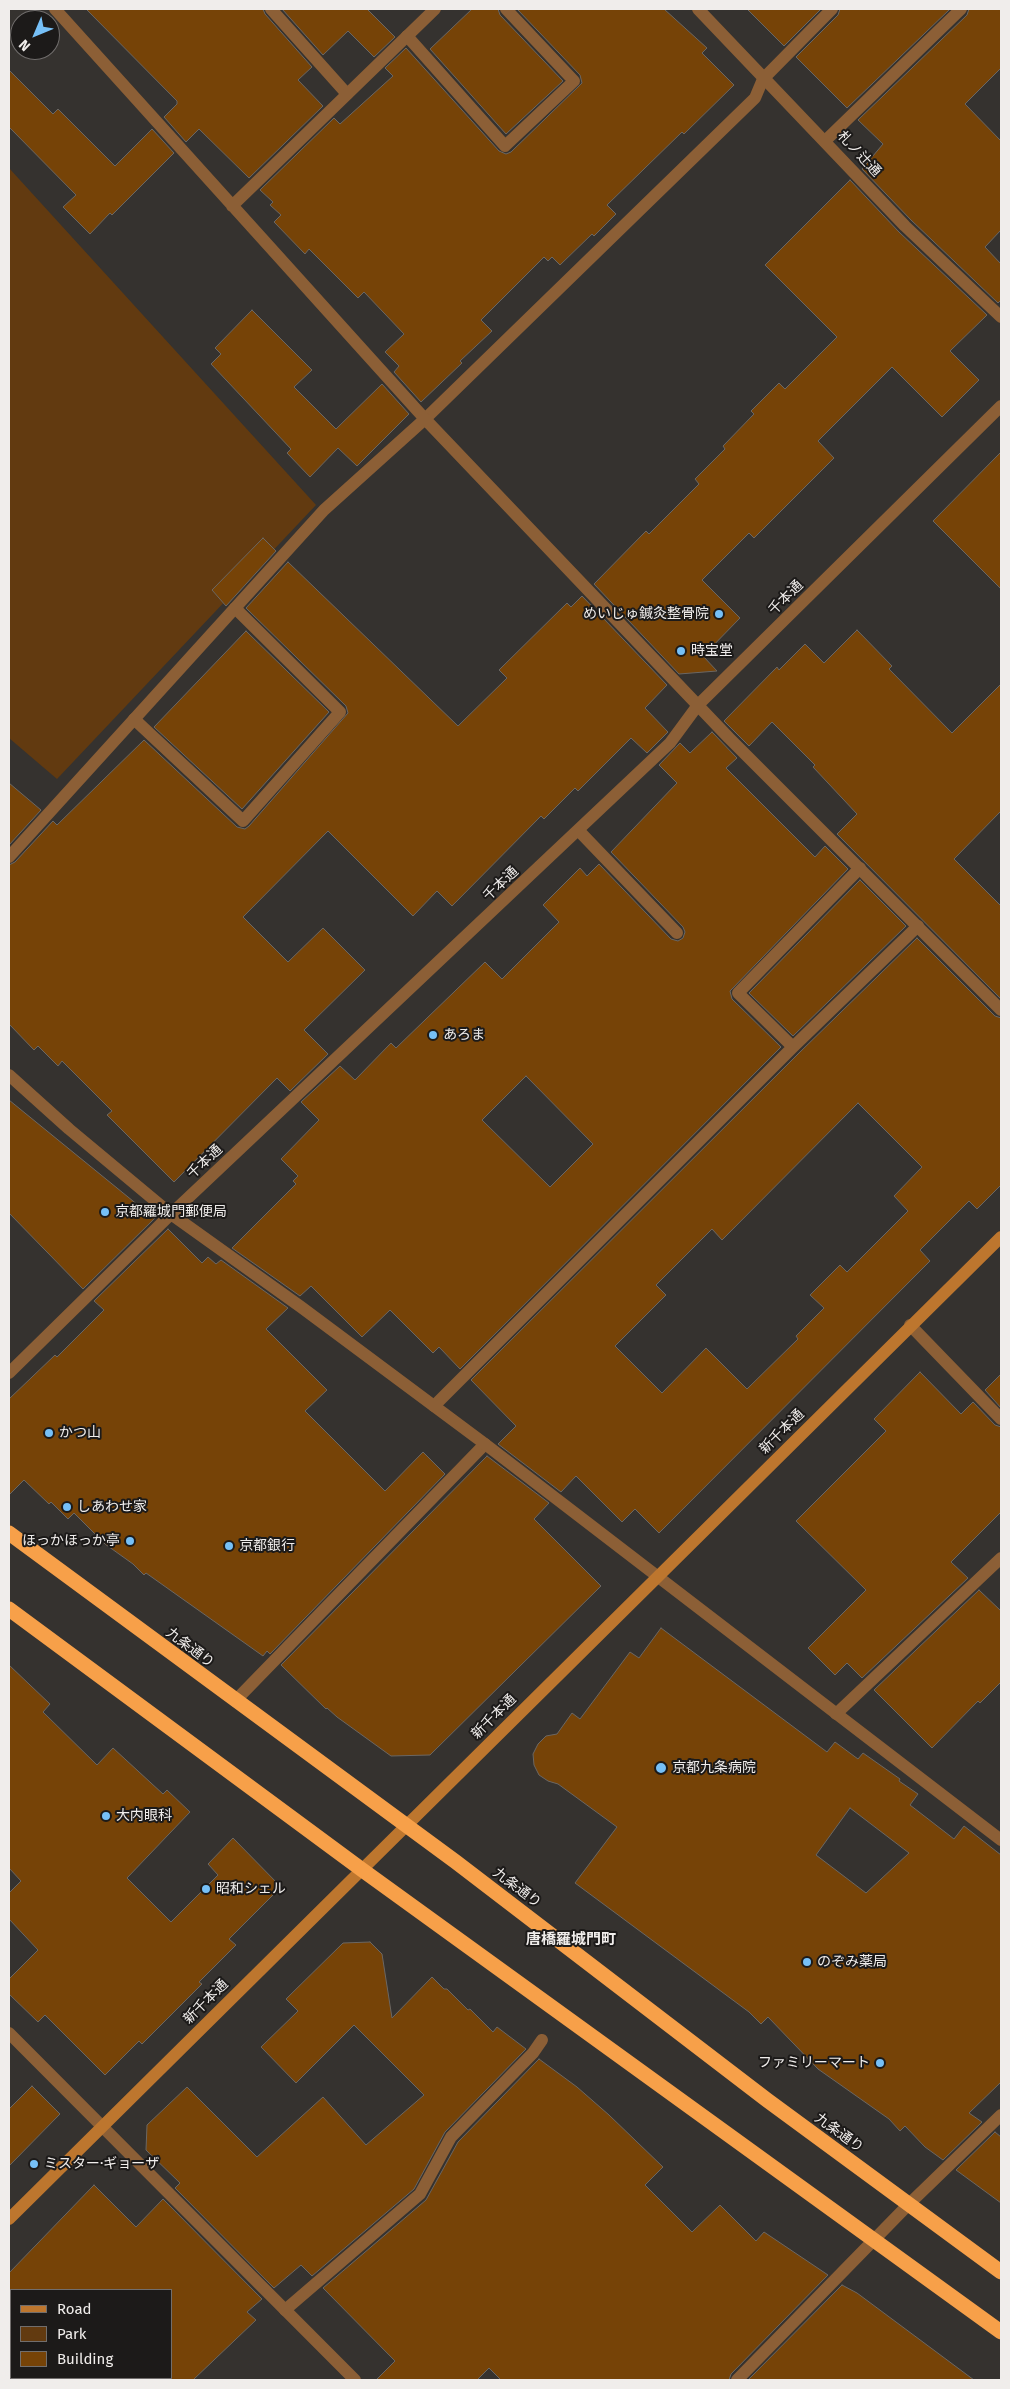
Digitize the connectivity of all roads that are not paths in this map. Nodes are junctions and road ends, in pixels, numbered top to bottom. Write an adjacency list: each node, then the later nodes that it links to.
1 (55, 9): 12 (street)
2 (271, 9): 10 (street)
3 (435, 9): 8 (street)
4 (506, 9): 8 (street)
5 (698, 9): 9 (street, 札ノ辻通)
6 (832, 9): 9 (street)
7 (961, 9): 11 (street)
8 (407, 36): 10 (street)
9 (764, 78): 11 (street, 札ノ辻通); 15 (street)
10 (347, 94): 12 (street)
11 (826, 140): 13 (street, 札ノ辻通)
12 (232, 206): 15 (street)
13 (1001, 317)
14 (1001, 406): 17 (street, 千本通)
15 (425, 419): 16 (street); 17 (street)
16 (235, 608): 18 (street); 18 (street)
17 (698, 706): 19 (street, 千本通); 21 (street)
18 (134, 719): 20 (street)
19 (579, 831): 23 (street); 27 (street, 千本通)
20 (9, 857)
21 (860, 868): 22 (street); 25 (street)
22 (918, 926): 24 (street); 25 (street)
23 (677, 933)
24 (1001, 1010)
25 (792, 1047): 31 (street)
26 (10, 1078): 27 (street)
27 (171, 1214): 30 (street, 千本通); 31 (street)
28 (1001, 1237): 29 (street, 新千本通)
29 (910, 1325): 32 (street); 36 (street, 新千本通)
30 (9, 1373)
31 (434, 1406): 33 (street)
32 (1001, 1419)
33 (485, 1444): 36 (street); 38 (street)
34 (9, 1534): 38 (highway, 九条通り)
35 (1001, 1558): 39 (street)
36 (657, 1577): 39 (street); 40 (street, 新千本通)
37 (9, 1609): 42 (highway)
38 (235, 1701): 40 (highway, 九条通り)
39 (836, 1714): 41 (street)
40 (405, 1825): 42 (street, 新千本通); 47 (highway, 九条通り)
41 (1001, 1840)
42 (361, 1869): 46 (street, 新千本通); 49 (highway)
43 (9, 2033): 46 (street)
44 (542, 2040): 51 (street)
45 (1001, 2115): 47 (street)
46 (102, 2126): 48 (street, 新千本通); 51 (street)
47 (908, 2204): 49 (street); 50 (highway, 九条通り)
48 (9, 2219)
49 (875, 2239): 52 (highway); 54 (street)
50 (1001, 2272)
51 (285, 2310): 53 (street)
52 (1001, 2332)
53 (355, 2380)
54 (736, 2380)

